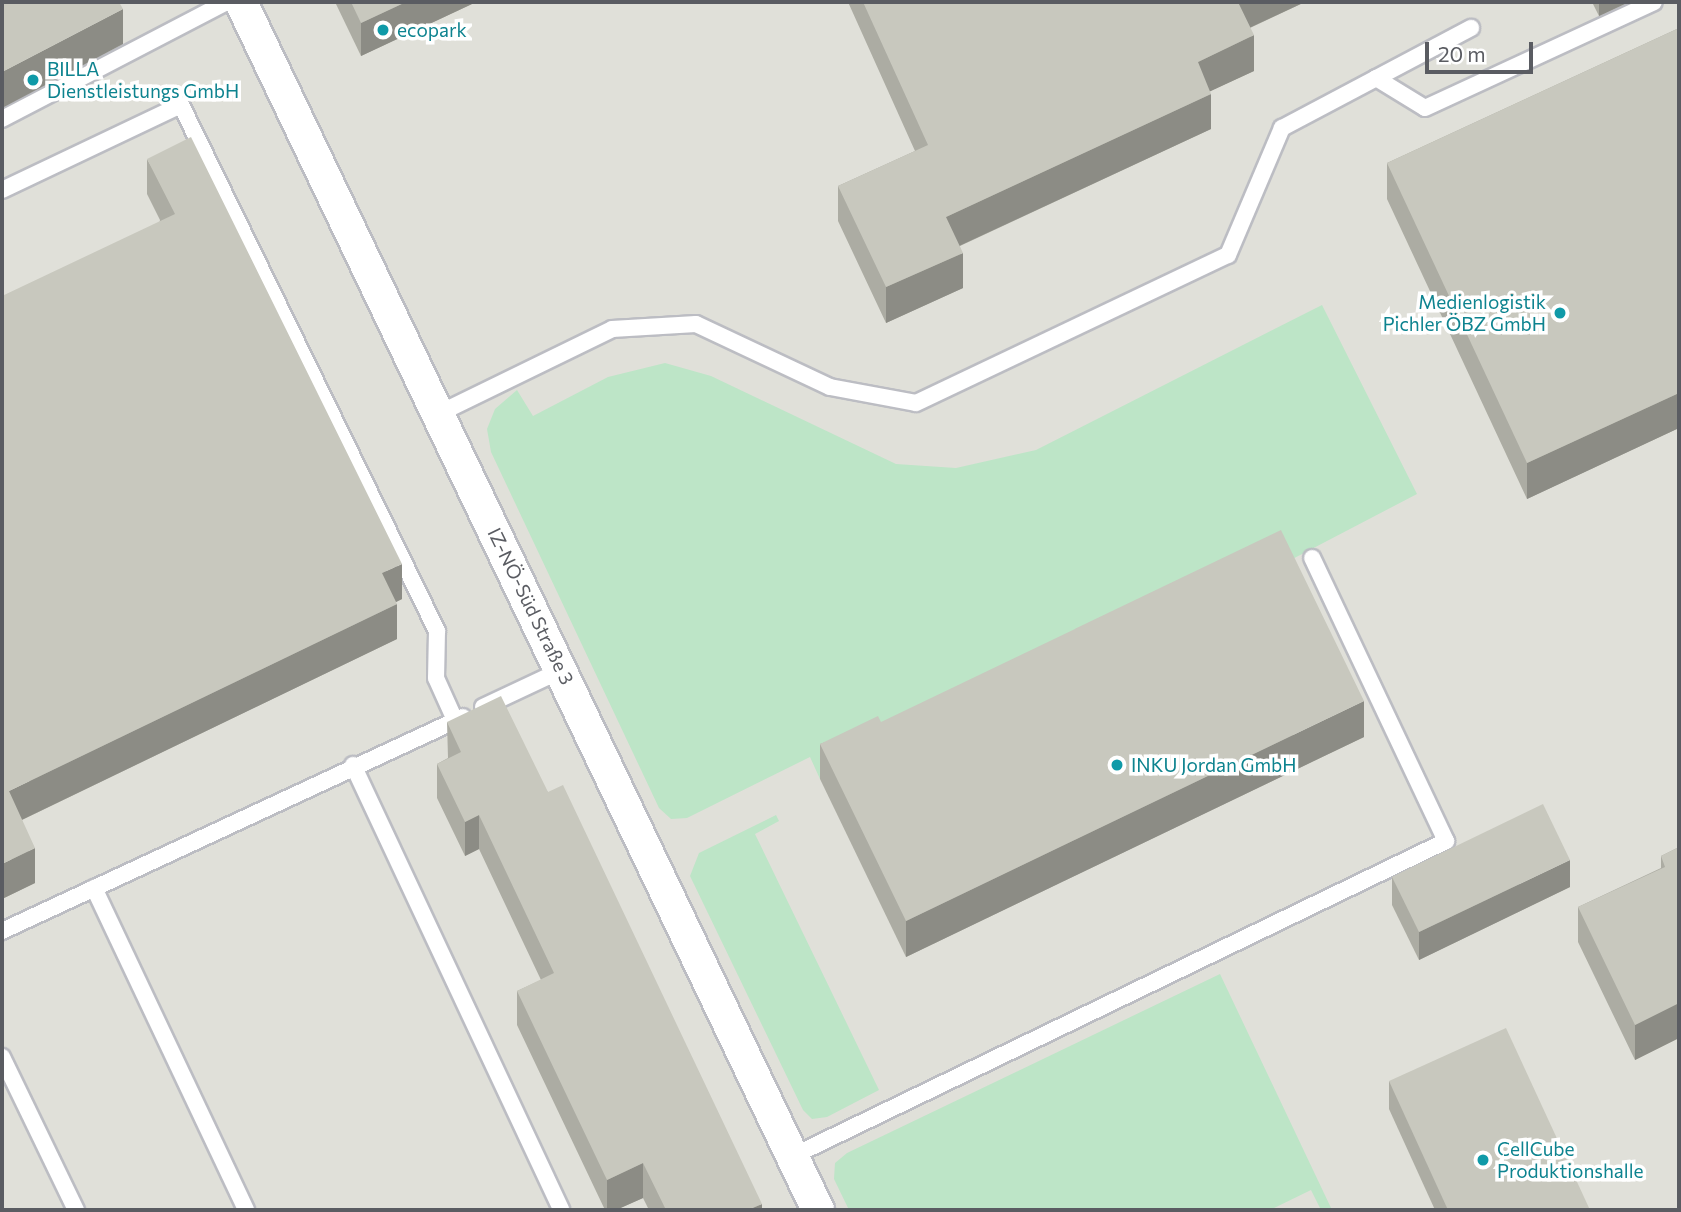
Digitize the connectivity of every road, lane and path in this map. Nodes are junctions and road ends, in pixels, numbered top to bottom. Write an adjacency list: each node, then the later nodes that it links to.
1 (227, 2): 6 (lane)
2 (241, 2): 8 (street, IZ-NÖ-Süd Straße 3)
3 (1654, 2): 5 (lane)
4 (1471, 28): 5 (lane)
5 (1376, 78): 8 (lane)
6 (2, 119)
7 (2, 190): 11 (lane)
8 (438, 414): 10 (street, IZ-NÖ-Süd Straße 3)
9 (1312, 558): 16 (lane)
10 (562, 670): 11 (lane); 16 (street, IZ-NÖ-Süd Straße 3)
11 (455, 720): 12 (lane)
12 (353, 765): 13 (lane); 19 (lane)
13 (94, 888): 14 (lane); 18 (lane)
14 (2, 932)
15 (2, 1057): 17 (lane)
16 (793, 1156): 20 (street, IZ-NÖ-Süd Straße 3)
17 (76, 1210)
18 (246, 1210)
19 (561, 1210)
20 (818, 1210)

